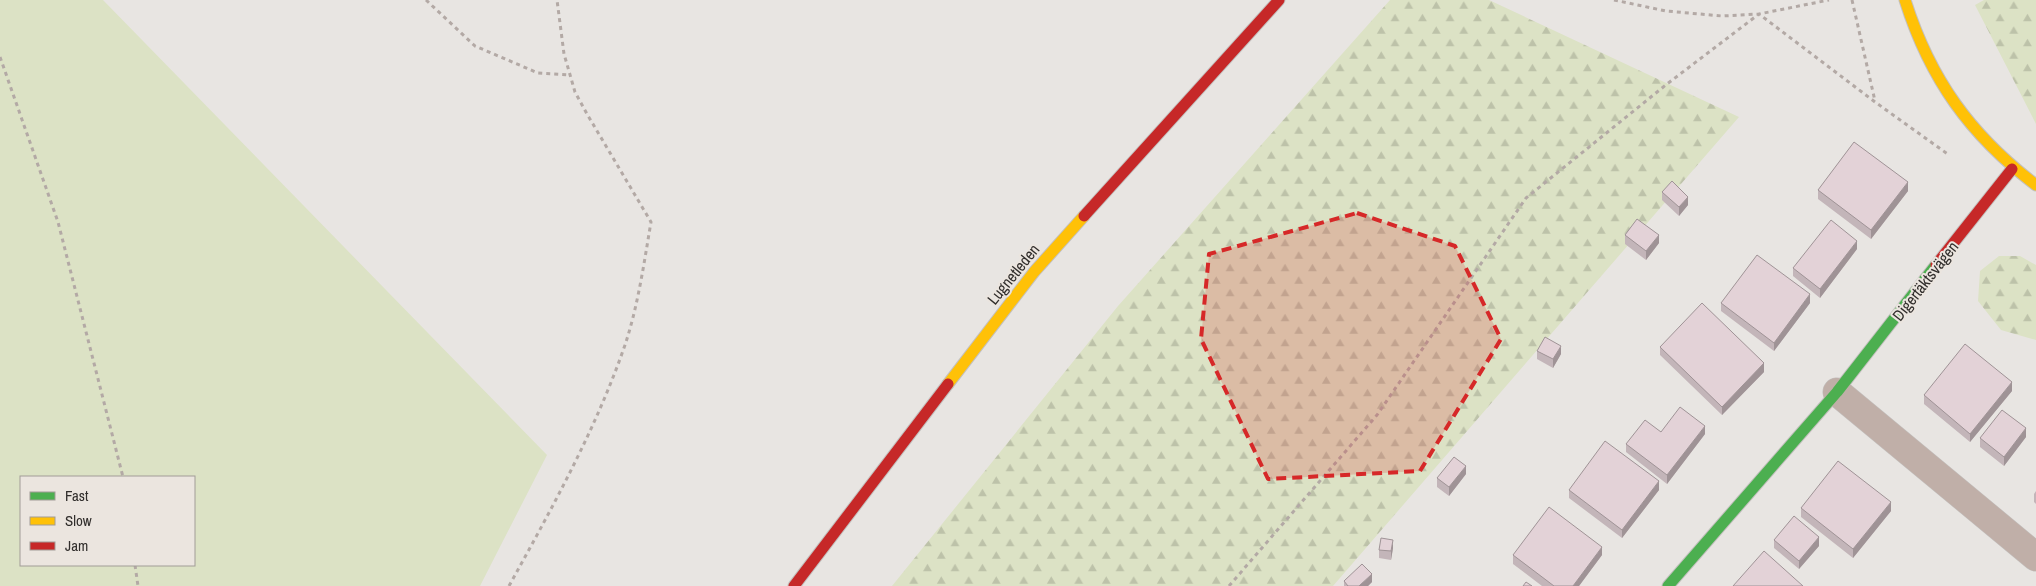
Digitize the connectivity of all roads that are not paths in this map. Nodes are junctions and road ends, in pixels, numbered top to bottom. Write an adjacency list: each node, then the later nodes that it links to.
1 (1279, 0): 7 (main road, Lugnetleden)
2 (1905, 0): 3 (main road)
3 (2012, 169): 4 (main road); 5 (main road, Digertäktsvägen)
4 (2036, 186)
5 (1837, 392): 6 (street); 8 (main road, Digertäktsvägen)
6 (2036, 556)
7 (794, 586)
8 (1668, 586)

